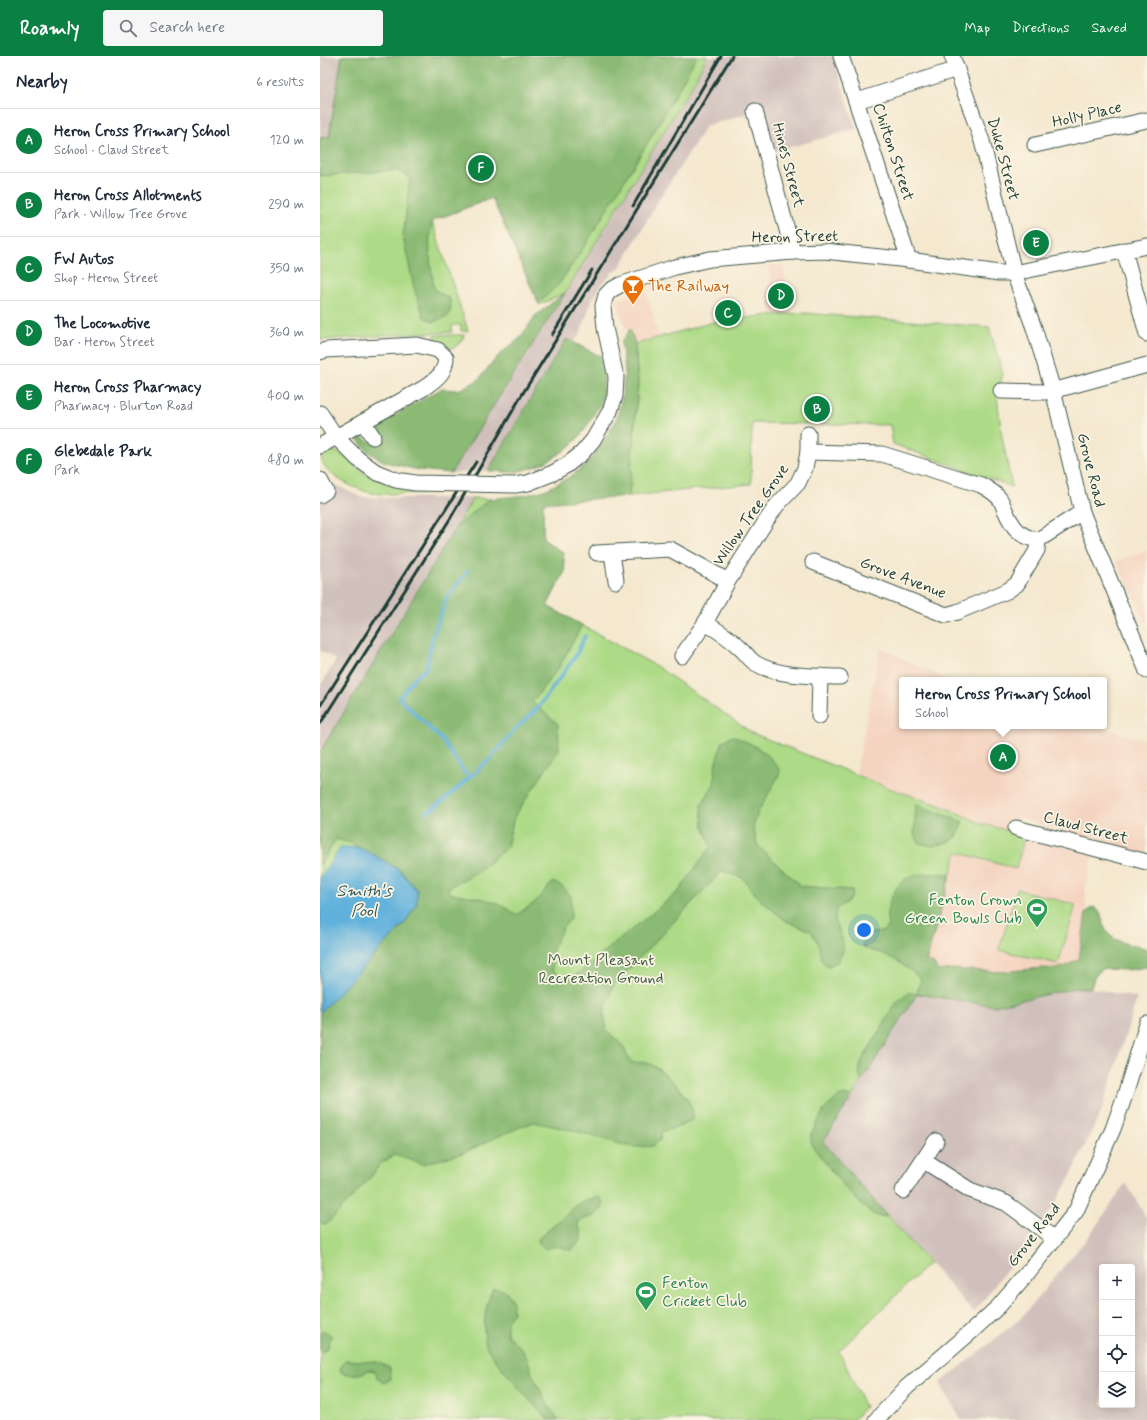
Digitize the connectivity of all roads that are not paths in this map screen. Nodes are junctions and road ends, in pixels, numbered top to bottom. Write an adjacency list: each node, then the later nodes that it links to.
1 (841, 56): 3 (street, Chilton Street)
2 (955, 62): 3 (street); 11 (street, Duke Street)
3 (857, 102): 10 (street, Chilton Street)
4 (755, 111): 9 (street, Hines Street)
5 (1147, 120): 6 (street, Holly Place)
6 (1035, 145)
7 (1147, 246): 8 (street, Heron Street)
8 (1124, 250): 11 (street, Heron Street); 12 (street)
9 (793, 252): 10 (street, Heron Street); 20 (street, Heron Street, bridge)
10 (909, 260): 11 (street, Heron Street)
11 (1014, 273): 15 (street, Grove Road)
12 (1147, 334)
13 (320, 352): 18 (street)
14 (1147, 365): 15 (street)
15 (1060, 388): 16 (street); 24 (street, Grove Road)
16 (1001, 391)
17 (320, 413): 20 (street)
18 (358, 425): 20 (street); 21 (street)
19 (808, 434): 23 (street, Willow Tree Grove)
20 (336, 437): 22 (street)
21 (373, 437)
22 (320, 446)
23 (808, 452): 25 (street); 29 (street, Willow Tree Grove)
24 (1082, 512): 25 (street); 33 (street, Grove Road)
25 (1038, 540): 28 (street, Grove Avenue)
26 (612, 552): 27 (street); 29 (street); 30 (street)
27 (597, 553)
28 (813, 562)
29 (728, 580): 31 (street, Willow Tree Grove)
30 (616, 581)
31 (705, 623): 32 (street, Willow Tree Grove); 34 (street)
32 (682, 656)
33 (1147, 671)
34 (820, 676): 35 (street); 36 (street)
35 (840, 677)
36 (819, 716)
37 (1016, 828): 38 (street, Claud Street)
38 (1147, 862)
39 (1147, 1024): 43 (street, Grove Road)
40 (936, 1141): 41 (street)
41 (924, 1161): 42 (street); 43 (street)
42 (903, 1191)
43 (1055, 1239): 44 (street, Grove Road)
44 (876, 1420)

